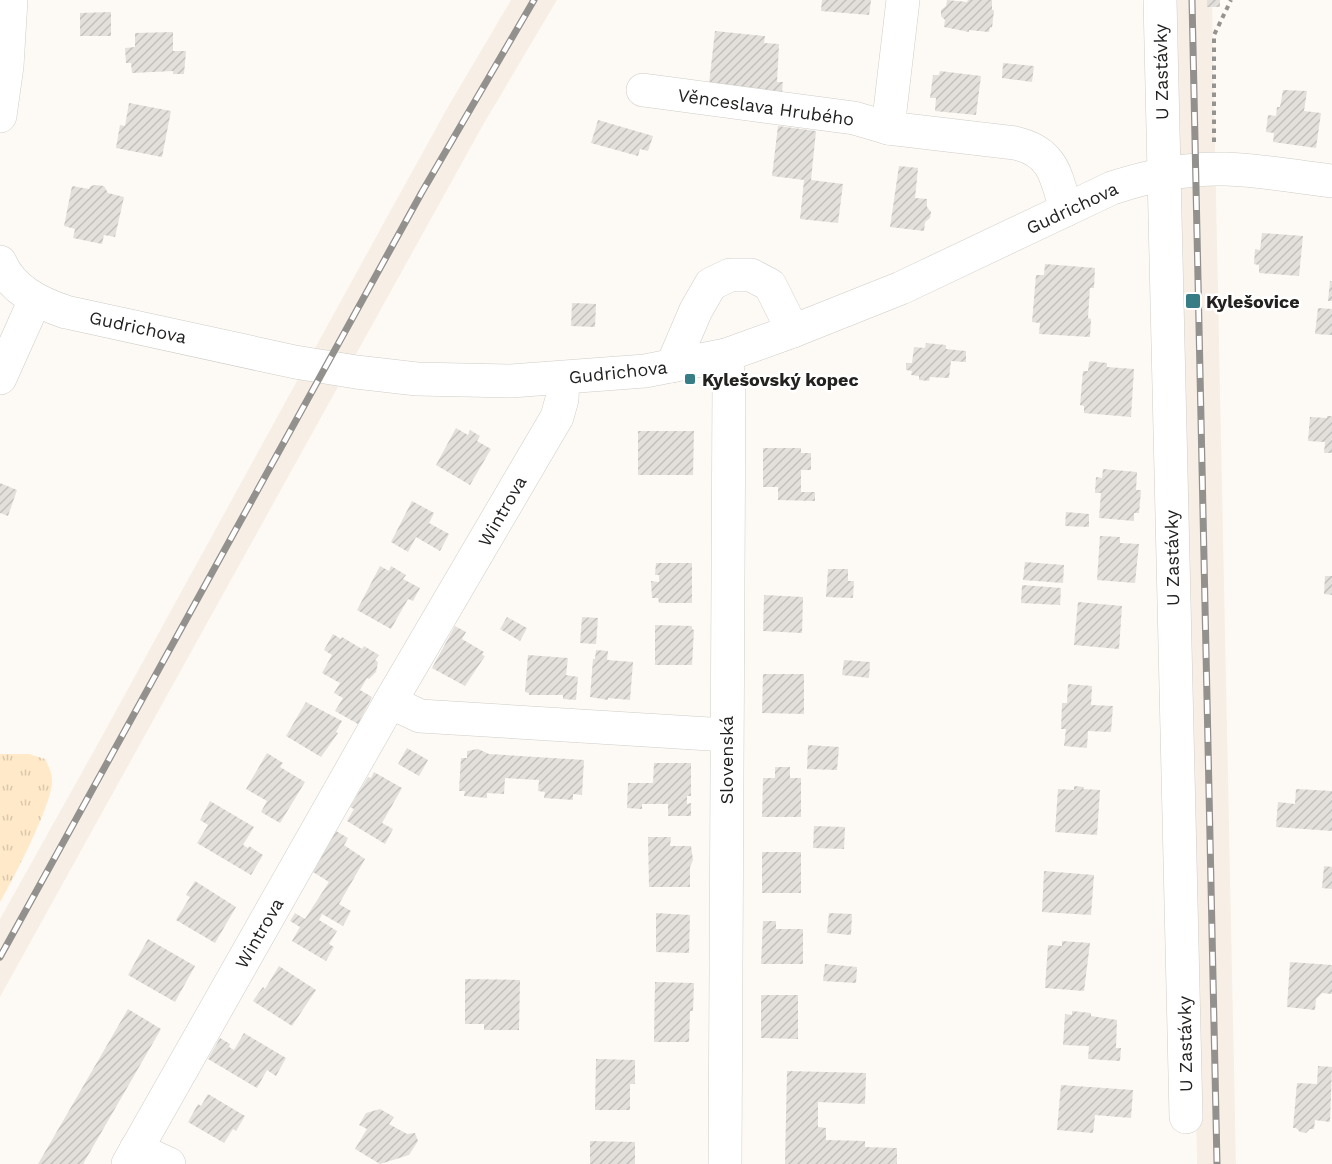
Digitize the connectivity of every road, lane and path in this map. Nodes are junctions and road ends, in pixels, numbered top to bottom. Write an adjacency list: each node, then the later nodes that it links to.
1 (11, 0): 6 (street)
2 (903, 0): 7 (street)
3 (1160, 0): 9 (street, U Zastávky)
4 (1231, 0): 8 (path)
5 (643, 90): 7 (street, Věnceslava Hrubého)
6 (0, 116)
7 (888, 128): 11 (street, Věnceslava Hrubého)
8 (1214, 170): 9 (street, Gudrichova); 10 (street, Gudrichova)
9 (1163, 174): 11 (street, Gudrichova); 21 (street, U Zastávky)
10 (1332, 181)
11 (1066, 210): 14 (street, Gudrichova)
12 (0, 262): 13 (street, Gudrichova)
13 (35, 300): 17 (street); 18 (street, Gudrichova)
14 (794, 331): 15 (street, Gudrichova); 16 (street)
15 (726, 355): 16 (street, Gudrichova); 20 (street, Slovenská)
16 (672, 366): 18 (street, Gudrichova)
17 (0, 378)
18 (563, 378): 19 (street, Wintrova)
19 (390, 702): 20 (street); 22 (street, Wintrova)
20 (726, 735): 24 (street, Slovenská)
21 (1186, 1117)
22 (132, 1156): 23 (street)
23 (169, 1164)
24 (725, 1164)

